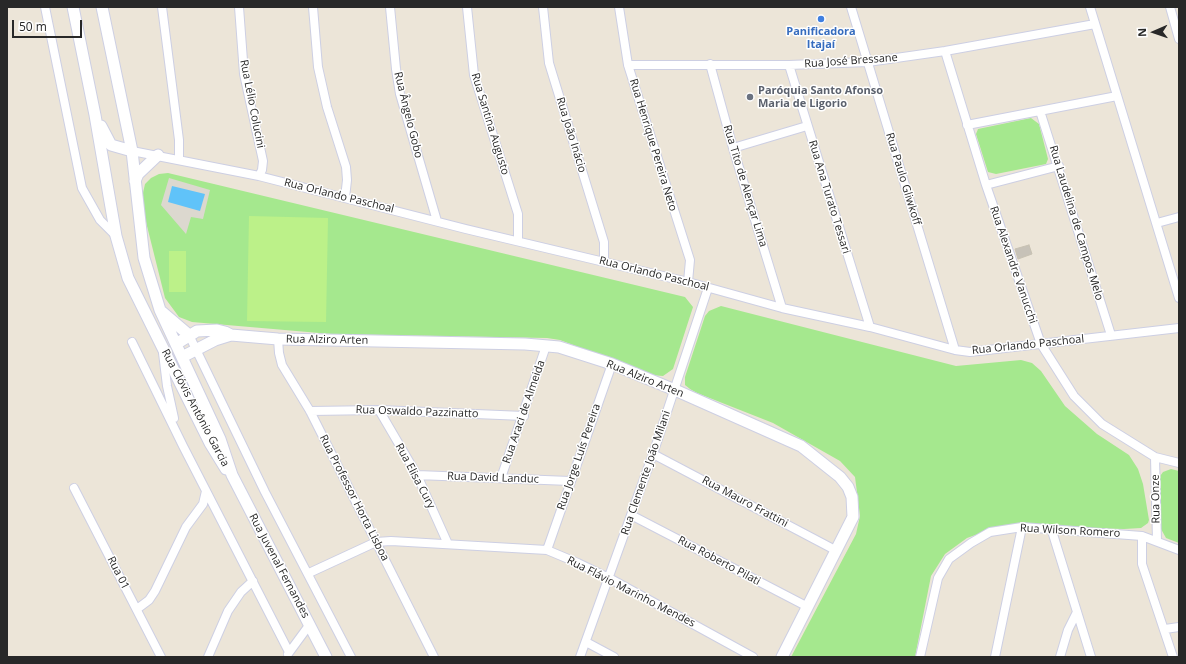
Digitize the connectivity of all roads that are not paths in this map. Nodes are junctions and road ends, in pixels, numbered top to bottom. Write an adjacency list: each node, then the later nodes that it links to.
1 (45, 7): 38 (street)
2 (73, 7): 23 (main road, Rua Clóvis Antônio Garcia)
3 (102, 7): 27 (main road, Rua Clóvis Antônio Garcia)
4 (162, 7): 29 (street)
5 (240, 7): 31 (street, Rua Lélio Colucini)
6 (313, 7): 34 (street)
7 (390, 7): 36 (street, Rua Ângelo Gobo)
8 (467, 7): 39 (street, Rua Santina Augusto)
9 (543, 7): 40 (street, Rua João Inácio)
10 (619, 7): 18 (street, Rua Henrique Pereira Neto)
11 (851, 7): 17 (street, Rua Paulo Gliwkoff)
12 (1090, 7): 14 (street)
13 (1170, 7): 15 (street)
14 (1095, 24): 16 (street, Rua José Bressane); 21 (street)
15 (1179, 39)
16 (946, 51): 17 (street, Rua José Bressane); 24 (street, Rua Alexandre Vanucchi)
17 (868, 62): 20 (street, Rua José Bressane); 56 (street, Rua Paulo Gliwkoff)
18 (628, 64): 19 (street, Rua José Bressane); 41 (street, Rua Henrique Pereira Neto)
19 (710, 64): 20 (street, Rua José Bressane); 26 (street, Rua Tito de Alençar Lima)
20 (789, 65): 25 (street, Rua Ana Turato Tessari)
21 (1117, 96): 22 (street); 37 (street)
22 (1040, 111): 24 (street); 30 (street, Rua Laudelina de Campos Melo)
23 (95, 115): 27 (main road); 38 (main road, Rua Clóvis Antônio Garcia)
24 (967, 125): 33 (street, Rua Alexandre Vanucchi)
25 (807, 126): 26 (street); 46 (street, Rua Ana Turato Tessari)
26 (733, 148): 44 (street, Rua Tito de Alençar Lima)
27 (132, 151): 28 (street, Rua Orlando Paschoal); 32 (main road, Rua Clóvis Antônio Garcia)
28 (158, 155): 29 (street, Rua Orlando Paschoal); 32 (main road)
29 (179, 159): 31 (street, Rua Orlando Paschoal)
30 (1059, 166): 33 (street); 50 (street, Rua Laudelina de Campos Melo)
31 (259, 176): 34 (street, Rua Orlando Paschoal)
32 (135, 181): 45 (main road, Rua Clóvis Antônio Garcia)
33 (986, 185): 53 (street, Rua Alexandre Vanucchi)
34 (345, 198): 36 (street, Rua Orlando Paschoal)
35 (1179, 217): 37 (street)
36 (437, 221): 39 (street, Rua Orlando Paschoal)
37 (1157, 223): 43 (street)
38 (116, 236): 57 (main road, Rua Clóvis Antônio Garcia)
39 (518, 240): 40 (street, Rua Orlando Paschoal)
40 (604, 261): 41 (street, Rua Orlando Paschoal)
41 (688, 282): 42 (street, Rua Orlando Paschoal)
42 (708, 288): 44 (street, Rua Orlando Paschoal); 59 (street, Rua Clemente João Milani)
43 (1179, 298)
44 (782, 308): 46 (street, Rua Orlando Paschoal)
45 (160, 310): 48 (main road); 57 (main road, Rua Clóvis Antônio Garcia)
46 (870, 328): 56 (street, Rua Orlando Paschoal)
47 (1179, 328): 50 (street, Rua Orlando Paschoal)
48 (189, 335): 49 (main road, Rua Alziro Arten); 55 (street, Rua Juvenal Fernandes); 57 (main road, Rua Alziro Arten)
49 (231, 335): 51 (main road, Rua Alziro Arten); 55 (main road, Rua Alziro Arten)
50 (1111, 335): 53 (street, Rua Orlando Paschoal)
51 (278, 339): 54 (main road, Rua Alziro Arten); 61 (street, Rua Professor Horta Lisboa)
52 (132, 342): 63 (street)
53 (1041, 344): 56 (street, Rua Orlando Paschoal); 65 (street, Rua Alexandre Vanucchi)
54 (546, 346): 58 (main road, Rua Alziro Arten); 62 (street, Rua Araci de Almeida)
55 (196, 349): 57 (main road, Rua Alziro Arten); 83 (street, Rua Juvenal Fernandes)
56 (955, 350)
57 (172, 351): 63 (street); 67 (main road, Rua Clóvis Antônio Garcia); 67 (main road, Rua Clóvis Antônio Garcia)
58 (612, 364): 59 (main road, Rua Alziro Arten); 70 (street, Rua Jorge Luís Pereira)
59 (675, 390): 64 (street, Rua Clemente João Milani); 82 (main road, Rua Alziro Arten)
60 (379, 410): 61 (street, Rua Oswaldo Pazzinatto); 62 (street, Rua Oswaldo Pazzinatto); 68 (street, Rua Elisa Cury)
61 (310, 411): 78 (street, Rua Professor Horta Lisboa)
62 (524, 416): 69 (street, Rua Araci de Almeida)
63 (183, 446): 72 (street)
64 (653, 454): 73 (street, Rua Clemente João Milani); 82 (street, Rua Mauro Frattini)
65 (1155, 458): 66 (street, Rua Alexandre Vanucchi); 77 (street, Rua Onze)
66 (1179, 463)
67 (232, 475): 89 (main road, Rua Juvenal Fernandes)
68 (417, 475): 69 (street, Rua David Landuc); 79 (street, Rua Elisa Cury)
69 (501, 478): 70 (street, Rua David Landuc)
70 (570, 481): 80 (street, Rua Jorge Luís Pereira)
71 (74, 488): 87 (street, Rua 01)
72 (206, 491): 85 (street); 87 (street)
73 (631, 515): 84 (street, Rua Clemente João Milani); 86 (street, Rua Roberto Pilati)
74 (1022, 527): 75 (street, Rua Wilson Romero); 103 (street, Rua Wilson Romero); 104 (street)
75 (1052, 531): 76 (street, Rua Wilson Romero); 88 (street)
76 (1142, 536): 77 (street, Rua Wilson Romero); 91 (street)
77 (1157, 541): 81 (street, Rua Wilson Romero)
78 (376, 542): 79 (street, Rua Flávio Marinho Mendes); 83 (street); 98 (street, Rua Professor Horta Lisboa)
79 (448, 544): 80 (street, Rua Flávio Marinho Mendes)
80 (547, 550): 84 (street, Rua Flávio Marinho Mendes)
81 (1179, 550)
82 (837, 551): 86 (main road, Rua Alziro Arten)
83 (309, 573): 97 (street, Rua Juvenal Fernandes)
84 (609, 578): 92 (street, Rua Clemente João Milani); 101 (street, Rua Flávio Marinho Mendes)
85 (253, 581): 93 (street); 95 (street)
86 (808, 607): 102 (main road, Rua Alziro Arten)
87 (137, 609): 94 (street, Rua 01)
88 (1077, 612): 105 (street); 106 (street)
89 (310, 624): 93 (street); 96 (main road, Rua Juvenal Fernandes)
90 (1179, 627): 91 (street)
91 (1164, 629): 107 (street)
92 (586, 642): 99 (street, Rua Clemente João Milani); 100 (street)
93 (288, 654)
94 (162, 657)
95 (208, 657)
96 (326, 657)
97 (351, 657)
98 (434, 657)
99 (580, 657)
100 (614, 657)
101 (754, 657)
102 (782, 657)
103 (920, 657)
104 (995, 657)
105 (1060, 657)
106 (1091, 657)
107 (1173, 657)

